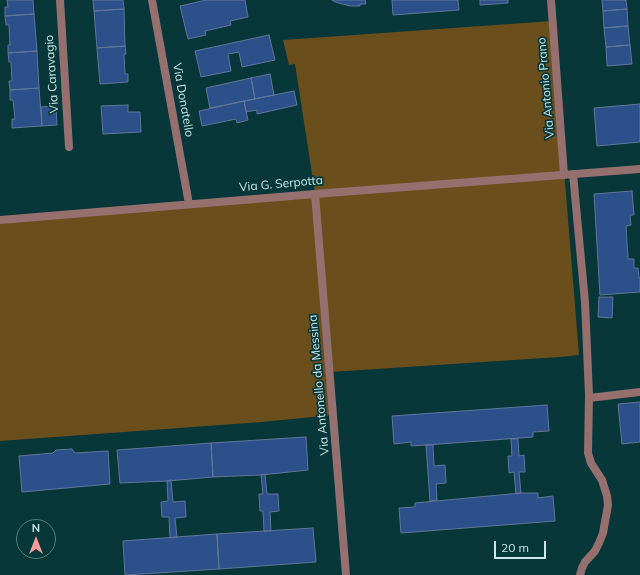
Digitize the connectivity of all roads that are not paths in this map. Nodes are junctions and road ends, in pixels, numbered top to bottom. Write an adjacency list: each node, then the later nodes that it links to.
1 (60, 0): 4 (street, Via Caravagio)
2 (152, 0): 8 (street, Via Donatello)
3 (551, 0): 6 (street, Via Antonio Prano)
4 (69, 147)
5 (640, 169): 6 (street, Via G. Serpotta)
6 (569, 175): 7 (street, Via G. Serpotta); 11 (street, Via Antonio Prano)
7 (315, 194): 8 (street, Via G. Serpotta); 12 (street, Via Antonello da Messina)
8 (189, 204): 9 (street, Via G. Serpotta)
9 (0, 220)
10 (640, 392): 11 (street)
11 (589, 398): 13 (street, Via Antonio Prano)
12 (346, 575)
13 (580, 575)

